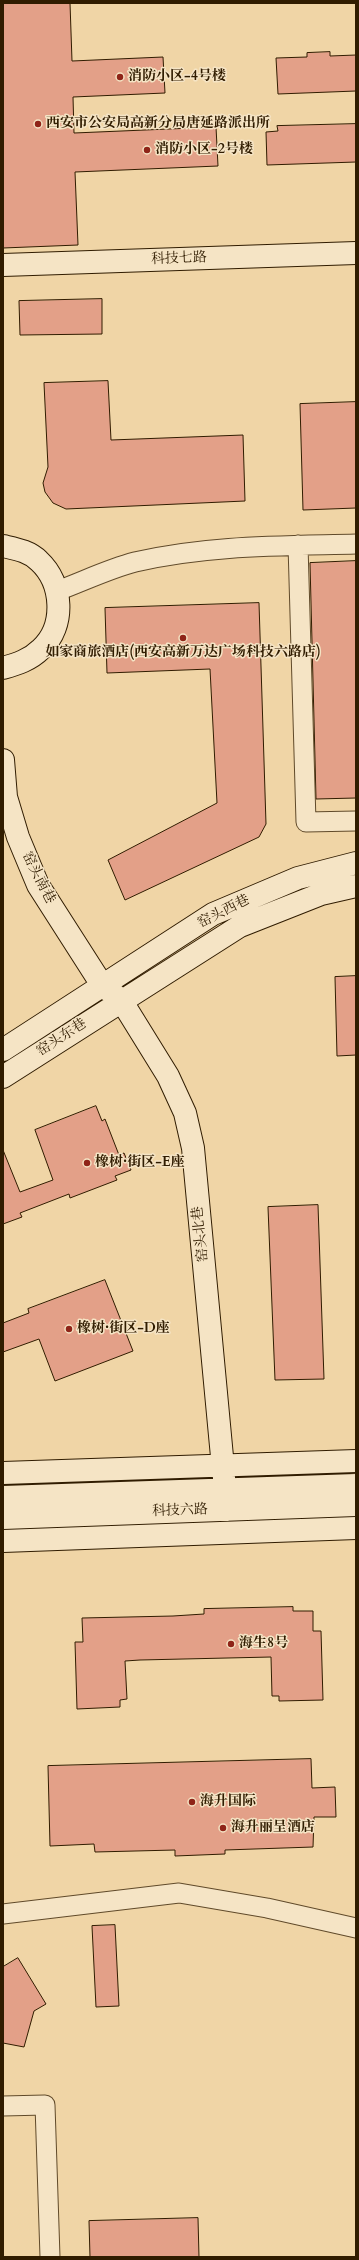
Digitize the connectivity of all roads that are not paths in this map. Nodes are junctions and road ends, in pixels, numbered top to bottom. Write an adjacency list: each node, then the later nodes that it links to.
1 (356, 253): 2 (street, 科技七路)
2 (3, 265)
3 (356, 544): 4 (street)
4 (298, 545): 6 (street); 9 (street)
5 (3, 546): 6 (street)
6 (57, 591): 7 (street)
7 (3, 668)
8 (3, 760): 12 (street, 窑头南巷)
9 (356, 821)
10 (356, 863): 12 (street, 窑头西巷)
11 (356, 886): 13 (street, 窑头西巷)
12 (102, 985): 13 (street, 窑头北巷); 14 (street, 窑头东巷)
13 (121, 1000): 15 (street, 窑头东巷); 17 (street, 窑头北巷)
14 (3, 1050)
15 (3, 1076)
16 (356, 1461): 17 (street)
17 (224, 1466): 18 (street); 21 (street, 窑头北巷)
18 (3, 1473)
19 (356, 1485): 21 (street, 科技六路)
20 (3, 1497): 21 (street, 科技六路)
21 (227, 1500): 22 (street, 科技六路); 23 (street, 科技六路)
22 (356, 1505)
23 (3, 1518)
24 (356, 1528): 25 (street)
25 (3, 1541)
26 (3, 1914): 27 (street)
27 (356, 1928)
28 (3, 2106): 29 (street)
29 (50, 2257)

